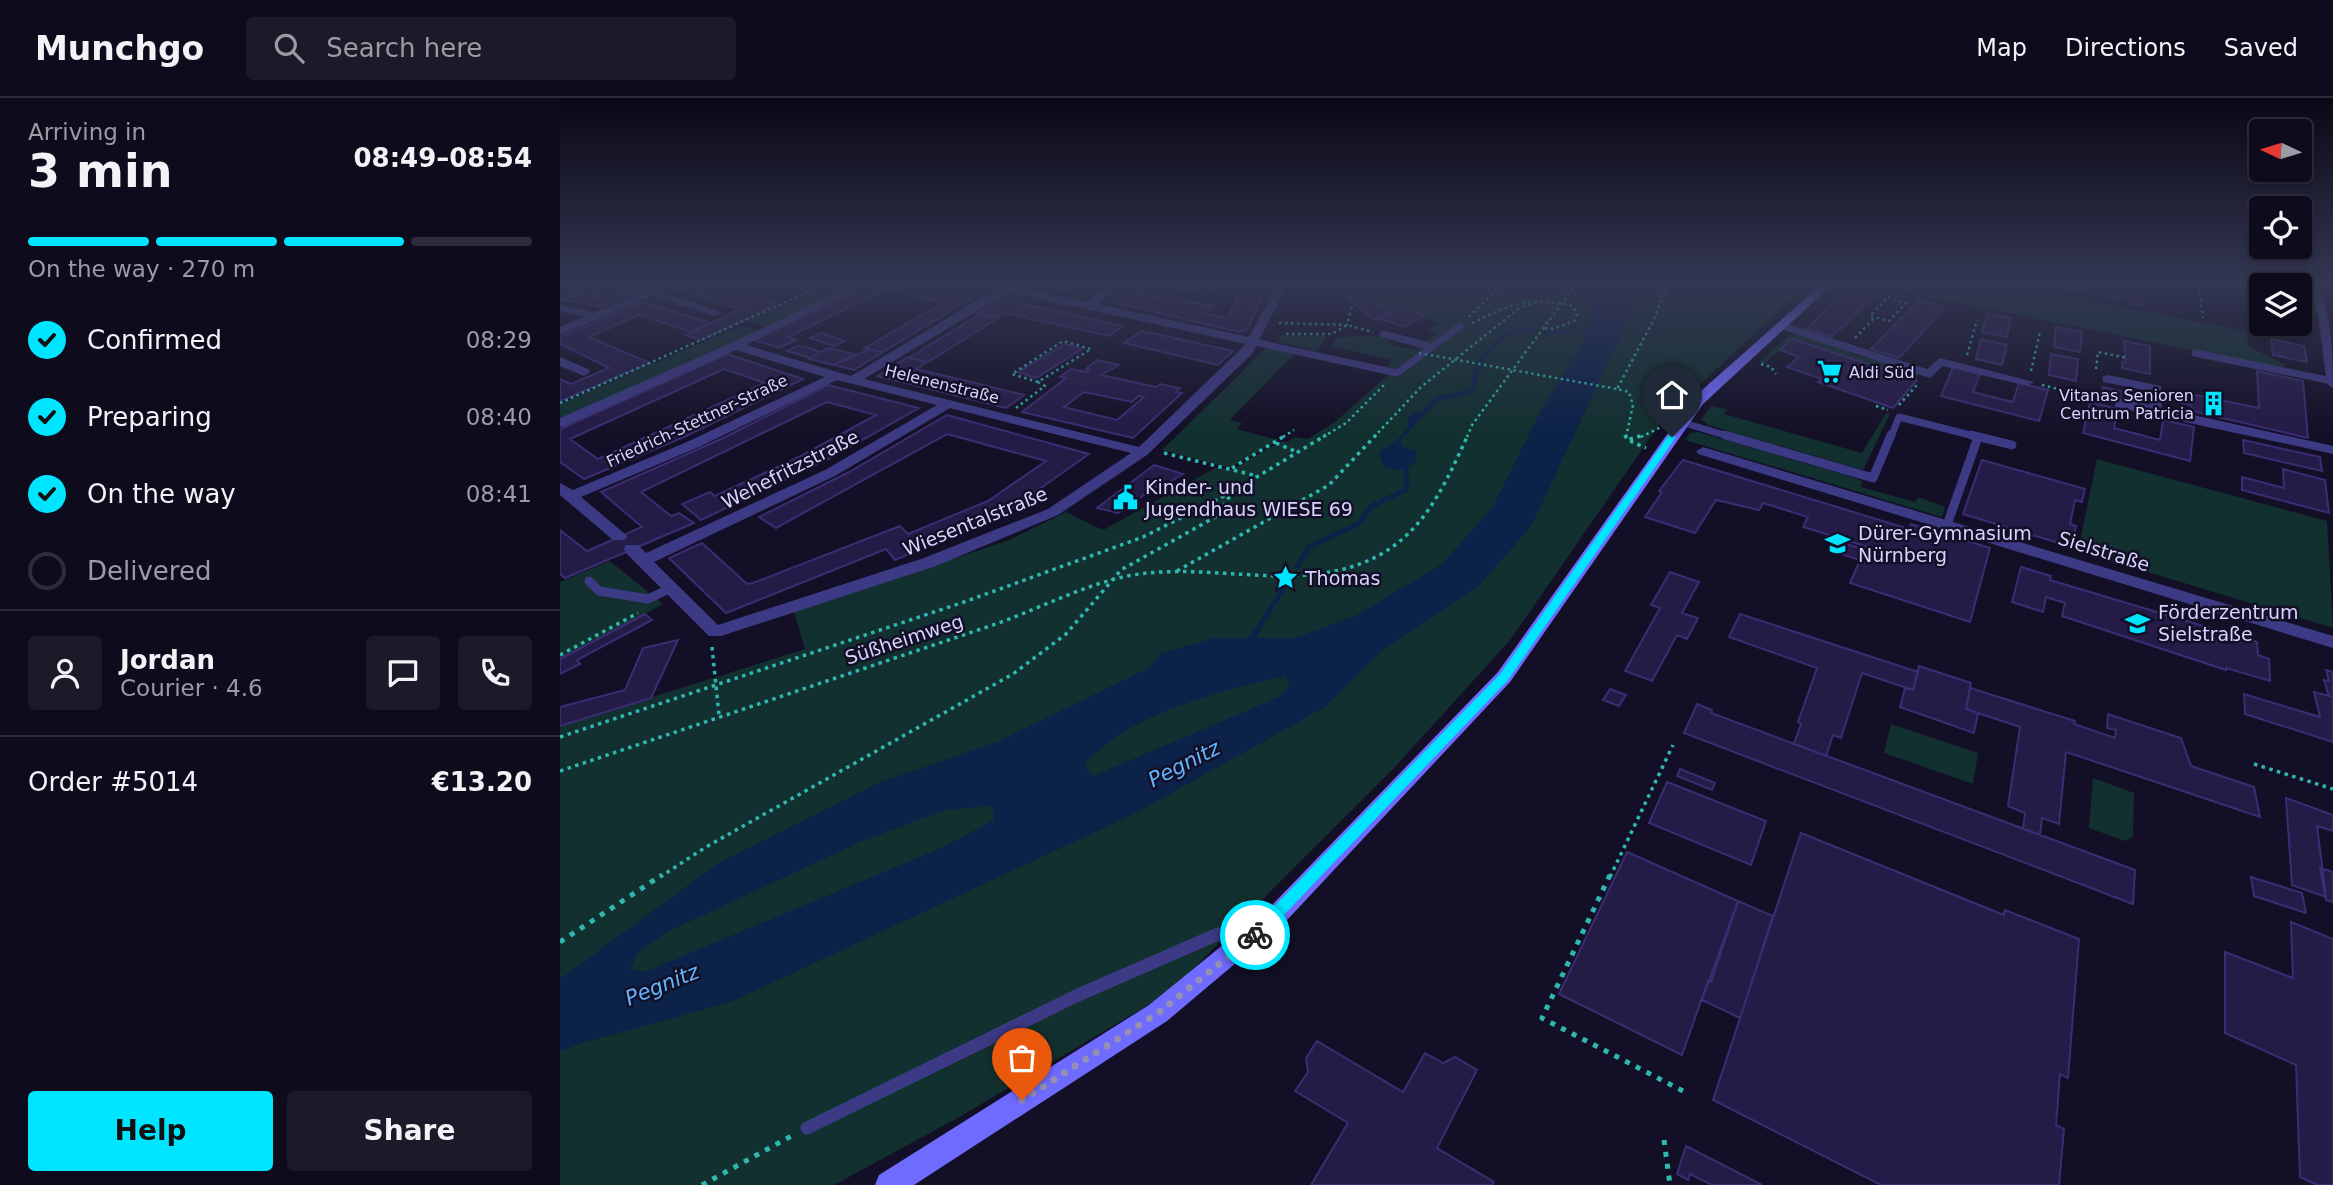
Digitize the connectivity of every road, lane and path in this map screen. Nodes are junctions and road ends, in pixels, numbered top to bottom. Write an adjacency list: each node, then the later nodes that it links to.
1 (722, 332): 38 (path)
2 (764, 332): 21 (street)
3 (934, 332): 32 (street)
4 (1208, 332): 20 (street)
5 (1260, 332): 20 (street, Wiesentalstraße)
6 (1336, 332): 18 (path)
7 (1373, 332): 19 (path)
8 (1451, 332): 22 (lane)
9 (1490, 332): 62 (path)
10 (1540, 332): 62 (path)
11 (1647, 332): 37 (path)
12 (1774, 332): 45 (street)
13 (1799, 332): 23 (street)
14 (1861, 332): 23 (path)
15 (1974, 332): 27 (path)
16 (2040, 332): 35 (path)
17 (2329, 332): 36 (street)
18 (1306, 334)
19 (1382, 334): 22 (lane)
20 (1254, 342): 29 (lane); 54 (street, Wiesentalstraße)
21 (735, 346): 31 (street, Helenenstraße); 44 (street)
22 (1429, 346): 25 (lane)
23 (1846, 347): 30 (street)
24 (2195, 353): 36 (lane)
25 (1419, 354): 29 (lane); 37 (path, bridge)
26 (560, 361): 28 (street)
27 (1963, 367): 30 (street); 35 (street)
28 (584, 372)
29 (1397, 373): 55 (path)
30 (1930, 374): 41 (path)
31 (835, 376): 32 (street, Helenenstraße); 58 (street, Friedrich-Stettner-Straße)
32 (855, 379): 39 (street, Helenenstraße)
33 (2108, 379): 42 (street)
34 (1038, 382): 34 (path); 43 (path)
35 (2028, 382): 40 (path)
36 (2333, 382)
37 (1617, 389): 48 (path)
38 (560, 403)
39 (948, 404): 43 (street, Helenenstraße); 65 (street, Wehefritzstraße)
40 (2120, 404): 42 (street)
41 (1876, 406)
42 (2155, 410): 52 (street)
43 (1004, 418): 54 (street, Helenenstraße)
44 (560, 423)
45 (1678, 427): 47 (lane); 48 (path); 78 (street)
46 (1294, 430): 49 (path)
47 (1979, 437): 50 (lane); 60 (lane)
48 (1628, 440): 51 (path)
49 (1276, 443): 55 (path); 56 (path)
50 (2012, 445)
51 (1646, 448)
52 (2333, 450)
53 (1703, 451): 60 (street, Sielstraße)
54 (1142, 452): 56 (path); 67 (street, Wiesentalstraße)
55 (1297, 452): 57 (path)
56 (1230, 469): 57 (path)
57 (1257, 476): 59 (path)
58 (566, 491): 61 (street)
59 (1232, 492): 63 (path, Süßheimweg); 70 (path)
60 (1947, 525): 68 (street, Sielstraße)
61 (619, 537)
62 (1175, 572): 63 (path)
63 (1113, 579): 71 (path, Süßheimweg); 77 (path)
64 (589, 581): 65 (lane)
65 (669, 589): 67 (street)
66 (639, 612): 69 (path)
67 (715, 632): 70 (path)
68 (2333, 642)
69 (560, 655)
70 (717, 686): 71 (path); 72 (path)
71 (719, 715): 75 (path, Süßheimweg)
72 (560, 737)
73 (1673, 745): 79 (path)
74 (2254, 764): 76 (path)
75 (560, 771)
76 (2333, 789)
77 (560, 942)
78 (1243, 946): 80 (lane); 83 (street)
79 (1683, 1091)
80 (807, 1128): 82 (path)
81 (1664, 1139): 84 (path)
82 (702, 1185)
83 (889, 1185)
84 (1670, 1185)

